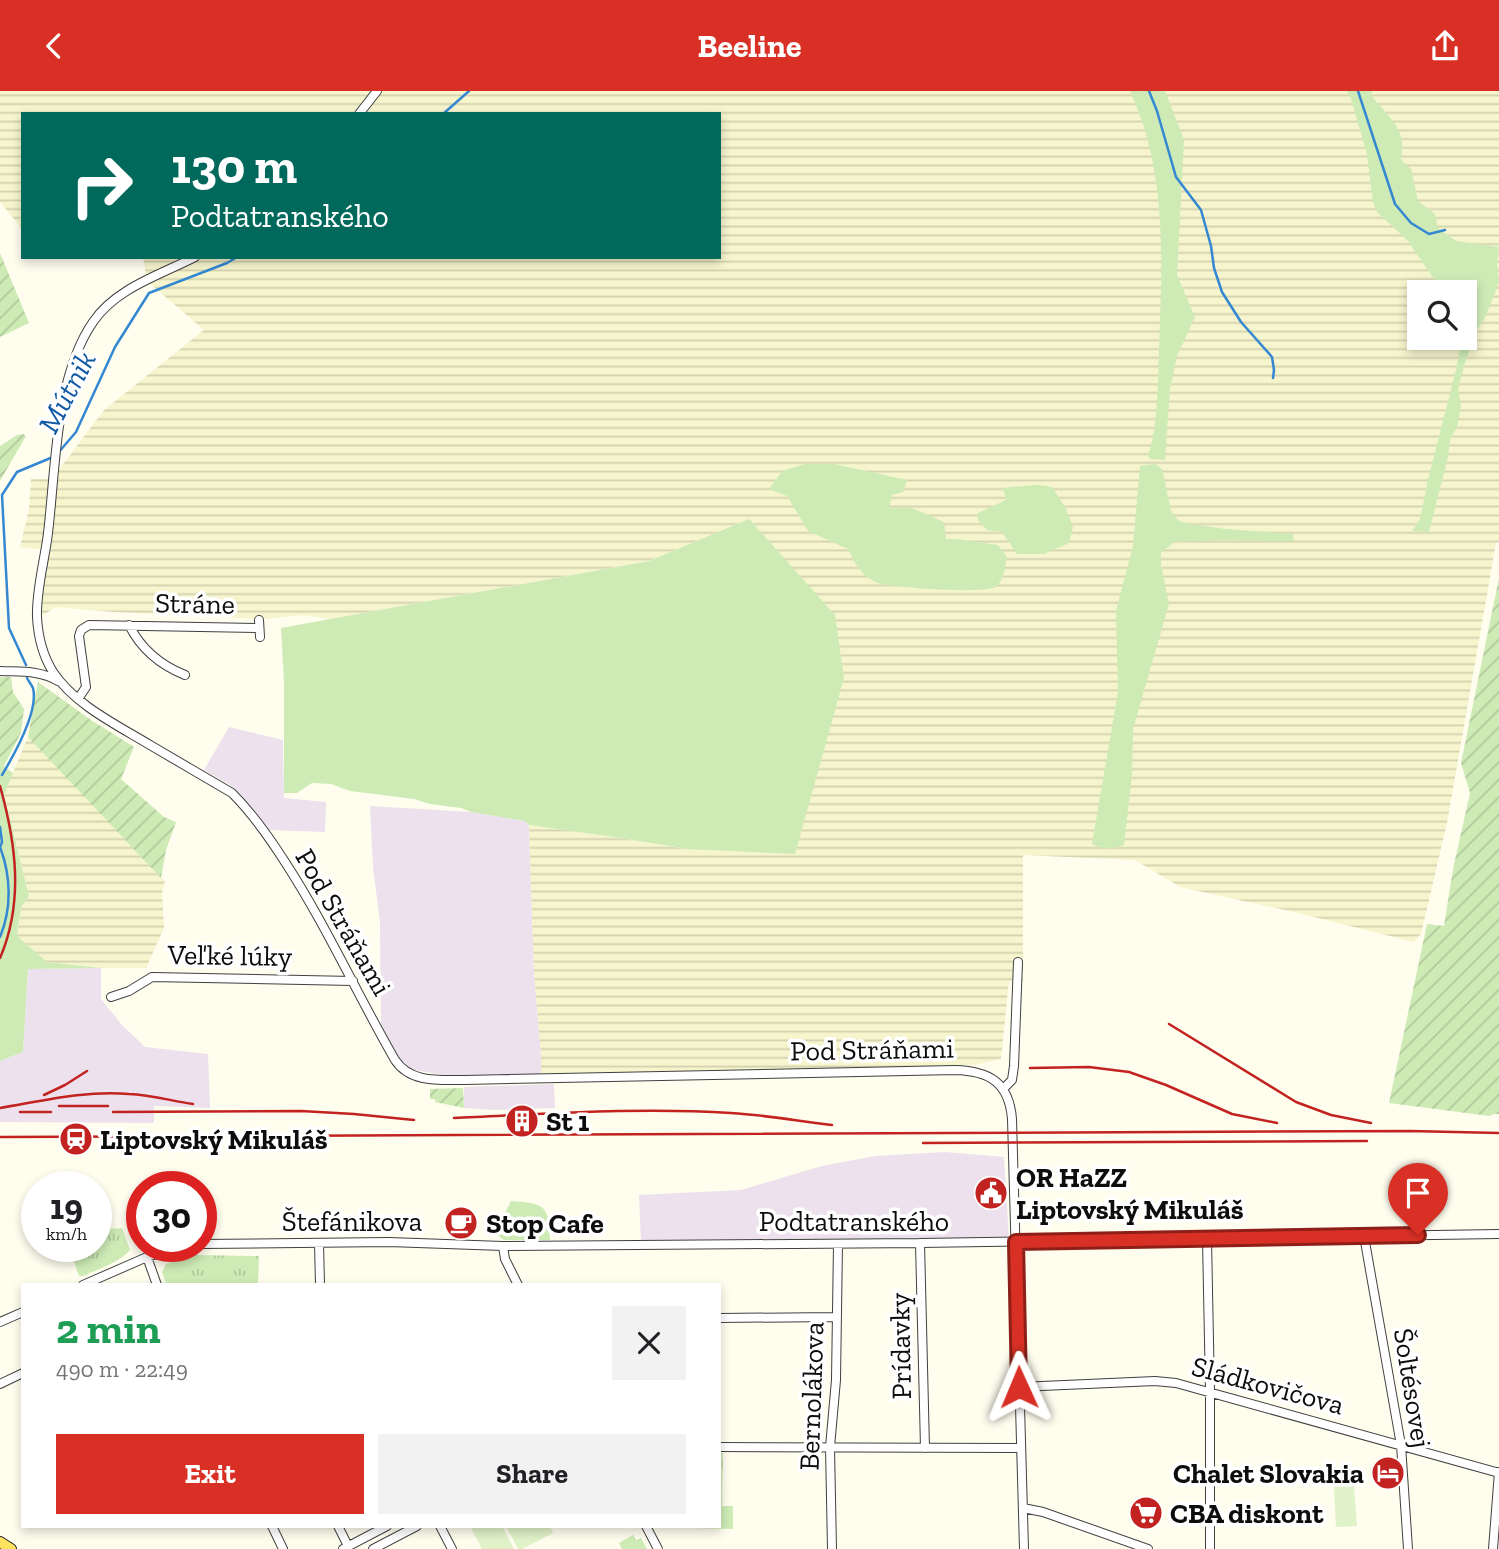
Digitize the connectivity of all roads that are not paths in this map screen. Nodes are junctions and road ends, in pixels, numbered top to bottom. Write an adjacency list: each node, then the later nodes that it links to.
1 (377, 91): 2 (street)
2 (361, 112)
3 (191, 259): 6 (street, Pod Stráňami)
4 (129, 625): 5 (street, Stráne); 9 (street, Stráne); 11 (street, Stráne)
5 (260, 628)
6 (46, 657): 8 (street); 10 (street, Pod Stráňami)
7 (0, 671): 8 (street)
8 (32, 672): 10 (street)
9 (185, 675)
10 (61, 683): 11 (street, Pod Stráňami)
11 (78, 699): 13 (street, Pod Stráňami)
12 (1018, 962): 15 (street)
13 (353, 981): 14 (street, Veľké lúky); 15 (street, Pod Stráňami)
14 (111, 997)
15 (1003, 1089): 19 (street)
16 (1499, 1234): 17 (street, Podtatranského)
17 (1364, 1236): 18 (street, Podtatranského); 39 (street, Šoltésovej)
18 (1207, 1239): 19 (street, Podtatranského); 38 (street)
19 (1016, 1242): 21 (street, Podtatranského); 37 (street)
20 (319, 1243): 22 (street, Štefánikova); 24 (street, Štefánikova); 29 (street)
21 (920, 1243): 23 (street, Podtatranského); 42 (street, Prídavky)
22 (217, 1244)
23 (838, 1244): 24 (street, Podtatranského); 32 (street, Bernolákova)
24 (503, 1246): 30 (street)
25 (136, 1262): 27 (street)
26 (149, 1262): 28 (street)
27 (88, 1283)
28 (156, 1283)
29 (320, 1283)
30 (517, 1283)
31 (21, 1312): 34 (street)
32 (837, 1317): 33 (street); 41 (street, Bernolákova)
33 (721, 1318)
34 (0, 1322)
35 (21, 1374): 36 (street)
36 (0, 1384)
37 (1019, 1387): 38 (street, Sládkovičova); 43 (street)
38 (1210, 1392): 39 (street, Sládkovičova); 64 (street)
39 (1401, 1445): 44 (street, Sládkovičova); 65 (street, Šoltésovej)
40 (721, 1447): 41 (street)
41 (830, 1447): 42 (street); 61 (street, Bernolákova)
42 (925, 1448): 43 (street)
43 (1021, 1448): 45 (street)
44 (1499, 1473): 66 (street)
45 (1023, 1509): 62 (street); 63 (street)
46 (273, 1528): 56 (street)
47 (339, 1528): 54 (street)
48 (383, 1528): 52 (street)
49 (413, 1528): 58 (street)
50 (441, 1528): 59 (street)
51 (647, 1528): 60 (street)
52 (362, 1539): 54 (street); 57 (street)
53 (0, 1542): 55 (main road)
54 (345, 1548)
55 (11, 1549)
56 (283, 1549)
57 (368, 1549)
58 (373, 1549)
59 (452, 1549)
60 (658, 1549)
61 (832, 1549)
62 (1024, 1549)
63 (1149, 1549)
64 (1210, 1549)
65 (1408, 1549)
66 (1493, 1549)

